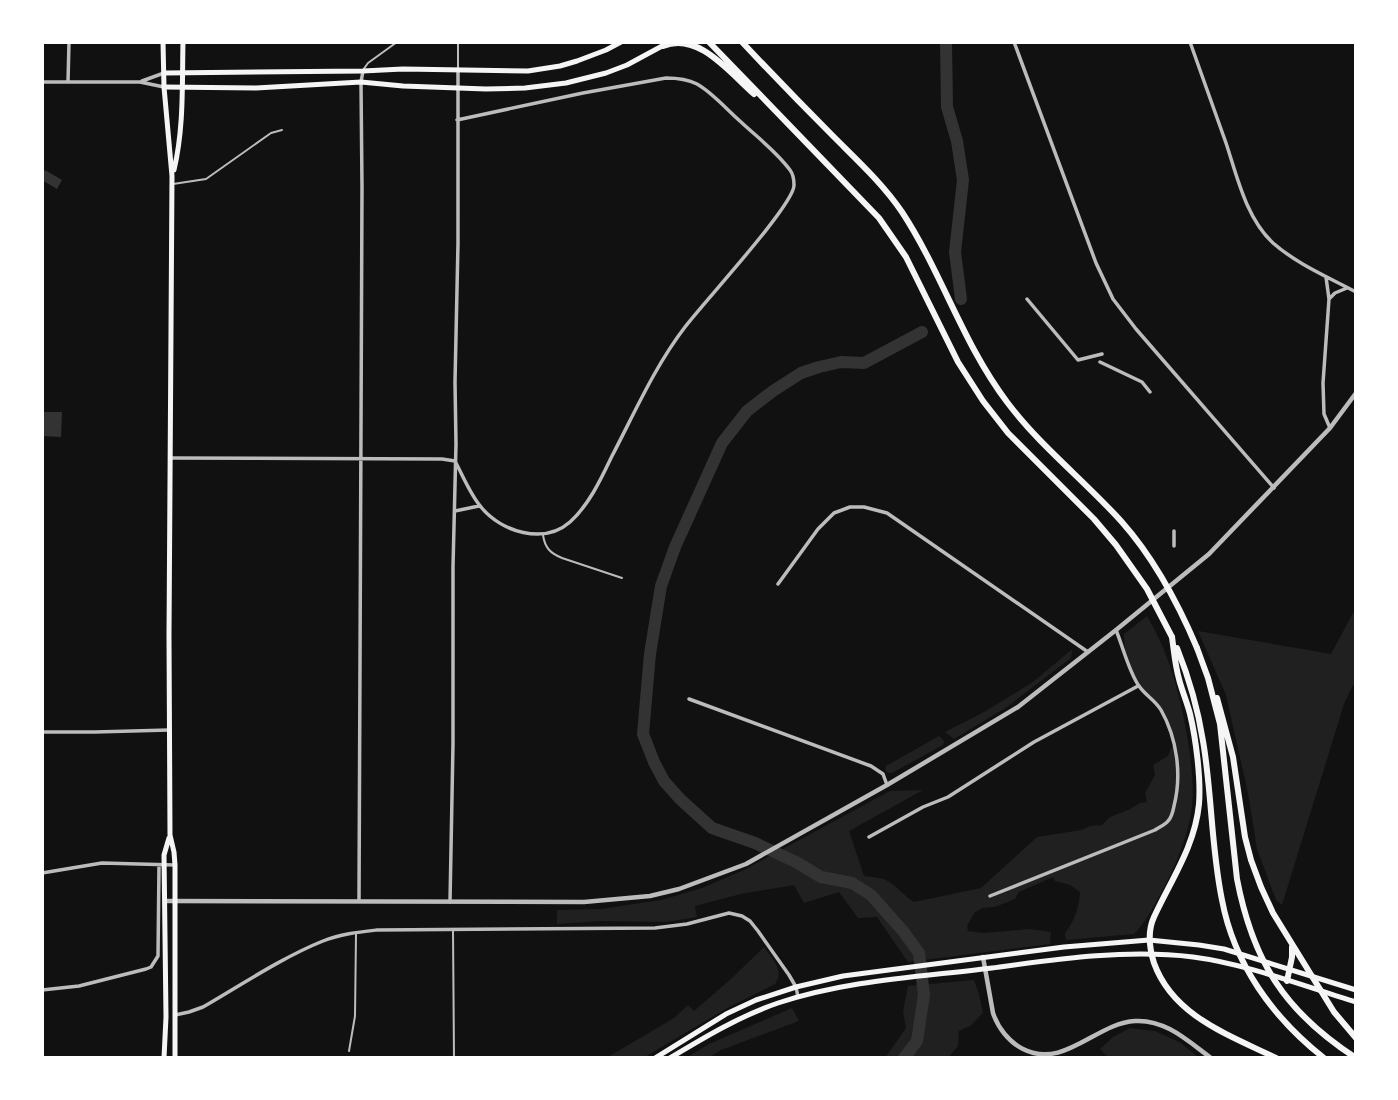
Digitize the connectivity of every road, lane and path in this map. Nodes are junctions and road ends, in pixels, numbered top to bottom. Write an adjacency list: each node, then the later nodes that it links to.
1 (69, 42): 17 (street)
2 (163, 42): 14 (main road)
3 (183, 42): 15 (main road)
4 (397, 42): 13 (lane)
5 (458, 42): 12 (lane)
6 (621, 42): 12 (main road)
7 (709, 42): 23 (highway)
8 (742, 42): 53 (highway)
9 (1014, 42): 43 (street)
10 (1190, 42): 28 (street)
11 (666, 44): 22 (main road); 23 (highway)
12 (458, 69): 13 (main road); 22 (street)
13 (363, 71): 15 (main road); 19 (street)
14 (165, 73): 15 (main road); 18 (street); 21 (main road)
15 (182, 73): 20 (main road)
16 (42, 82): 17 (street)
17 (68, 82): 18 (street)
18 (140, 82): 21 (street)
19 (361, 82): 20 (main road); 22 (main road); 41 (street)
20 (182, 87): 21 (main road); 26 (main road)
21 (164, 88): 26 (main road)
22 (457, 88): 24 (street)
23 (772, 108): 52 (highway)
24 (457, 120): 42 (street); 47 (street)
25 (282, 130): 27 (lane)
26 (172, 176): 27 (main road)
27 (172, 184): 40 (main road)
28 (1326, 276): 29 (street); 32 (street)
29 (1348, 288): 30 (street); 32 (street)
30 (1356, 292)
31 (1027, 299): 33 (street)
32 (1329, 299): 39 (street)
33 (1102, 354)
34 (1100, 362): 35 (street)
35 (1150, 392)
36 (1356, 393): 38 (street)
37 (1356, 400): 38 (street)
38 (1343, 411): 39 (street)
39 (1330, 428): 43 (street)
40 (171, 457): 41 (street); 57 (main road)
41 (361, 459): 42 (street); 68 (street)
42 (455, 461): 44 (street); 45 (street)
43 (1274, 488): 51 (street)
44 (480, 506): 45 (street); 47 (street)
45 (455, 510): 69 (street)
46 (1174, 531): 48 (street)
47 (543, 535): 49 (lane)
48 (1174, 546)
49 (622, 578)
50 (778, 583): 54 (street)
51 (1116, 631): 54 (street); 55 (street)
52 (1172, 637): 72 (highway); 96 (highway)
53 (1197, 648): 73 (highway); 97 (highway)
54 (1088, 652): 59 (street)
55 (1138, 686): 61 (street); 65 (street)
56 (689, 699): 59 (street)
57 (169, 730): 58 (street); 60 (main road)
58 (42, 734)
59 (887, 785): 69 (street)
60 (170, 835): 62 (main road); 63 (main road)
61 (869, 837)
62 (162, 865): 63 (street); 64 (street); 66 (main road); 81 (street)
63 (175, 865): 67 (main road)
64 (42, 873)
65 (990, 896)
66 (166, 901): 67 (street); 89 (main road)
67 (176, 901): 68 (street); 86 (main road)
68 (359, 901): 69 (street)
69 (450, 902)
70 (453, 929): 71 (street); 80 (street); 91 (lane)
71 (356, 933): 86 (street); 88 (lane)
72 (1149, 940): 74 (highway); 75 (main road); 76 (main road)
73 (1292, 945): 76 (highway); 78 (highway)
74 (1151, 954): 77 (main road); 79 (main road); 95 (highway)
75 (984, 957): 77 (street); 80 (main road)
76 (1290, 968): 78 (main road); 79 (highway)
77 (985, 969): 84 (main road); 94 (street)
78 (1311, 975): 82 (main road); 83 (highway)
79 (1287, 981): 83 (main road)
80 (796, 986): 84 (street); 92 (main road)
81 (42, 990)
82 (1356, 990)
83 (1321, 991): 85 (main road); 87 (highway)
84 (798, 997): 93 (main road)
85 (1356, 1002)
86 (175, 1015): 90 (main road)
87 (1356, 1038)
88 (349, 1051)
89 (164, 1058)
90 (175, 1058)
91 (454, 1058)
92 (655, 1058)
93 (670, 1058)
94 (1210, 1058)
95 (1276, 1058)
96 (1324, 1058)
97 (1356, 1058)

